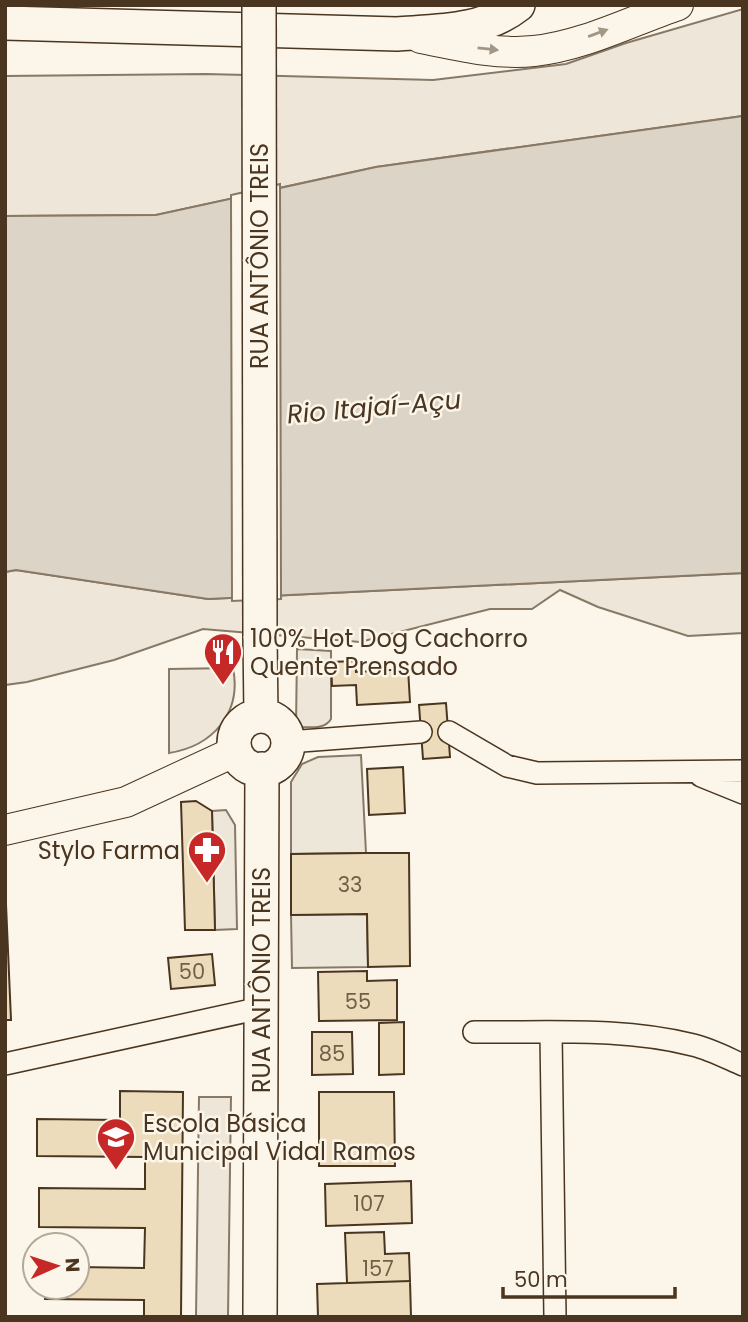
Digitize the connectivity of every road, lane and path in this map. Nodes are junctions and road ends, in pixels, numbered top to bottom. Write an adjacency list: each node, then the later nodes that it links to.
1 (258, 5): 6 (main road, RUA ANTÔNIO TREIS, bridge)
2 (518, 5): 5 (main road)
3 (678, 5): 5 (main road, one-way to 3)
4 (5, 23): 5 (main road)
5 (397, 34)
6 (261, 716): 9 (main road); 10 (main road)
7 (421, 732): 9 (street)
8 (449, 732): 12 (street)
9 (288, 742): 10 (main road)
10 (249, 760): 14 (main road); 15 (main road, RUA ANTÔNIO TREIS)
11 (743, 771): 12 (street)
12 (693, 772): 13 (street)
13 (743, 793)
14 (5, 830)
15 (261, 1008): 18 (street); 20 (main road, RUA ANTÔNIO TREIS)
16 (474, 1032): 17 (street)
17 (551, 1033): 19 (street); 21 (street)
18 (5, 1064)
19 (743, 1065)
20 (260, 1317)
21 (555, 1317)

